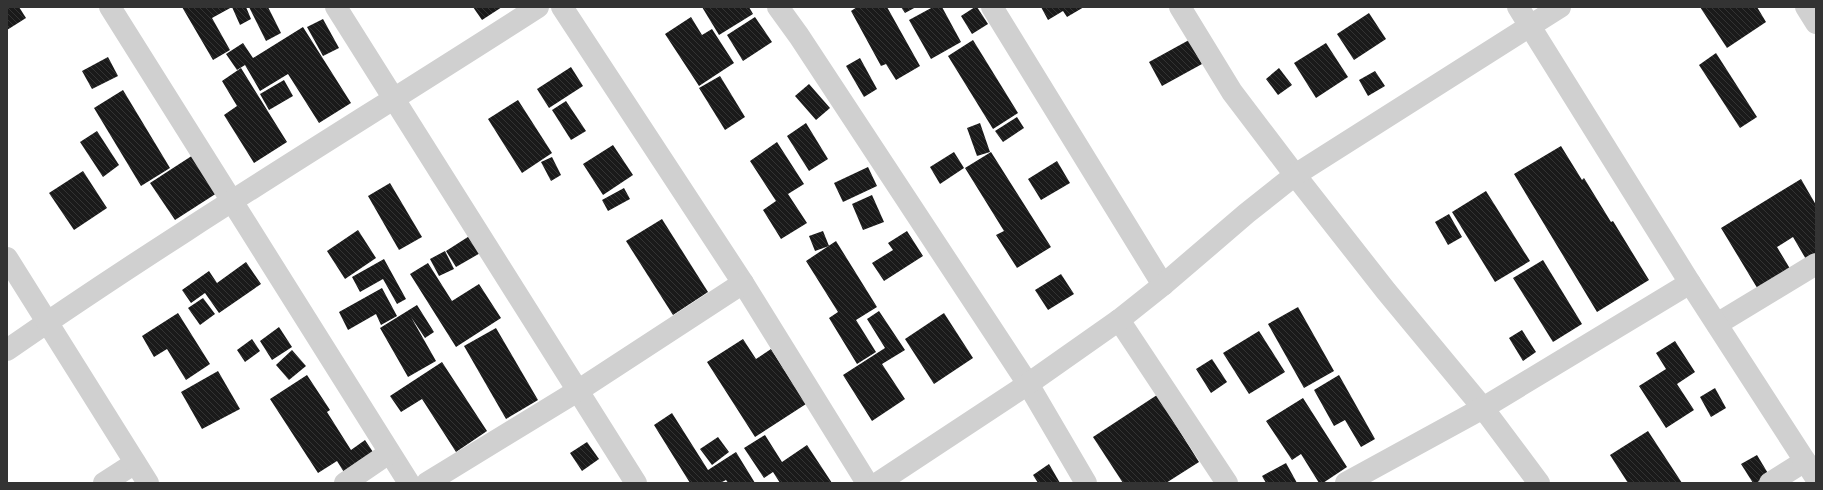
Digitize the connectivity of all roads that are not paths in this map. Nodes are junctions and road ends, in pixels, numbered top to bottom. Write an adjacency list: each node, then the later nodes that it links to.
1 (110, 7): 15 (street)
2 (336, 7): 13 (street)
3 (538, 7): 13 (street)
4 (562, 7): 18 (street)
5 (778, 7): 25 (street)
6 (992, 7): 20 (street)
7 (1180, 7): 14 (street)
8 (1518, 7): 12 (street)
9 (1560, 7): 12 (street)
10 (1806, 7): 11 (street)
11 (1816, 23)
12 (1530, 26): 14 (street); 19 (street)
13 (393, 100): 15 (street); 26 (street)
14 (1295, 175): 20 (street); 27 (street)
15 (231, 202): 22 (street); 28 (street)
16 (7, 258): 22 (street)
17 (1816, 264): 23 (street)
18 (743, 283): 26 (street); 37 (street)
19 (1690, 283): 23 (street); 27 (street)
20 (1163, 285): 21 (street)
21 (1119, 320): 25 (street); 40 (street)
22 (47, 322): 24 (street); 29 (street)
23 (1718, 324): 30 (street)
24 (7, 350)
25 (1028, 384): 38 (street); 39 (street)
26 (578, 390): 35 (street); 36 (street)
27 (1483, 408): 41 (street); 42 (street)
28 (389, 453): 33 (street); 34 (street)
29 (135, 463): 31 (street); 32 (street)
30 (1811, 469): 43 (street)
31 (104, 483)
32 (148, 483)
33 (345, 483)
34 (409, 483)
35 (427, 483)
36 (636, 483)
37 (867, 483)
38 (878, 483)
39 (1086, 483)
40 (1227, 483)
41 (1346, 483)
42 (1539, 483)
43 (1770, 483)

